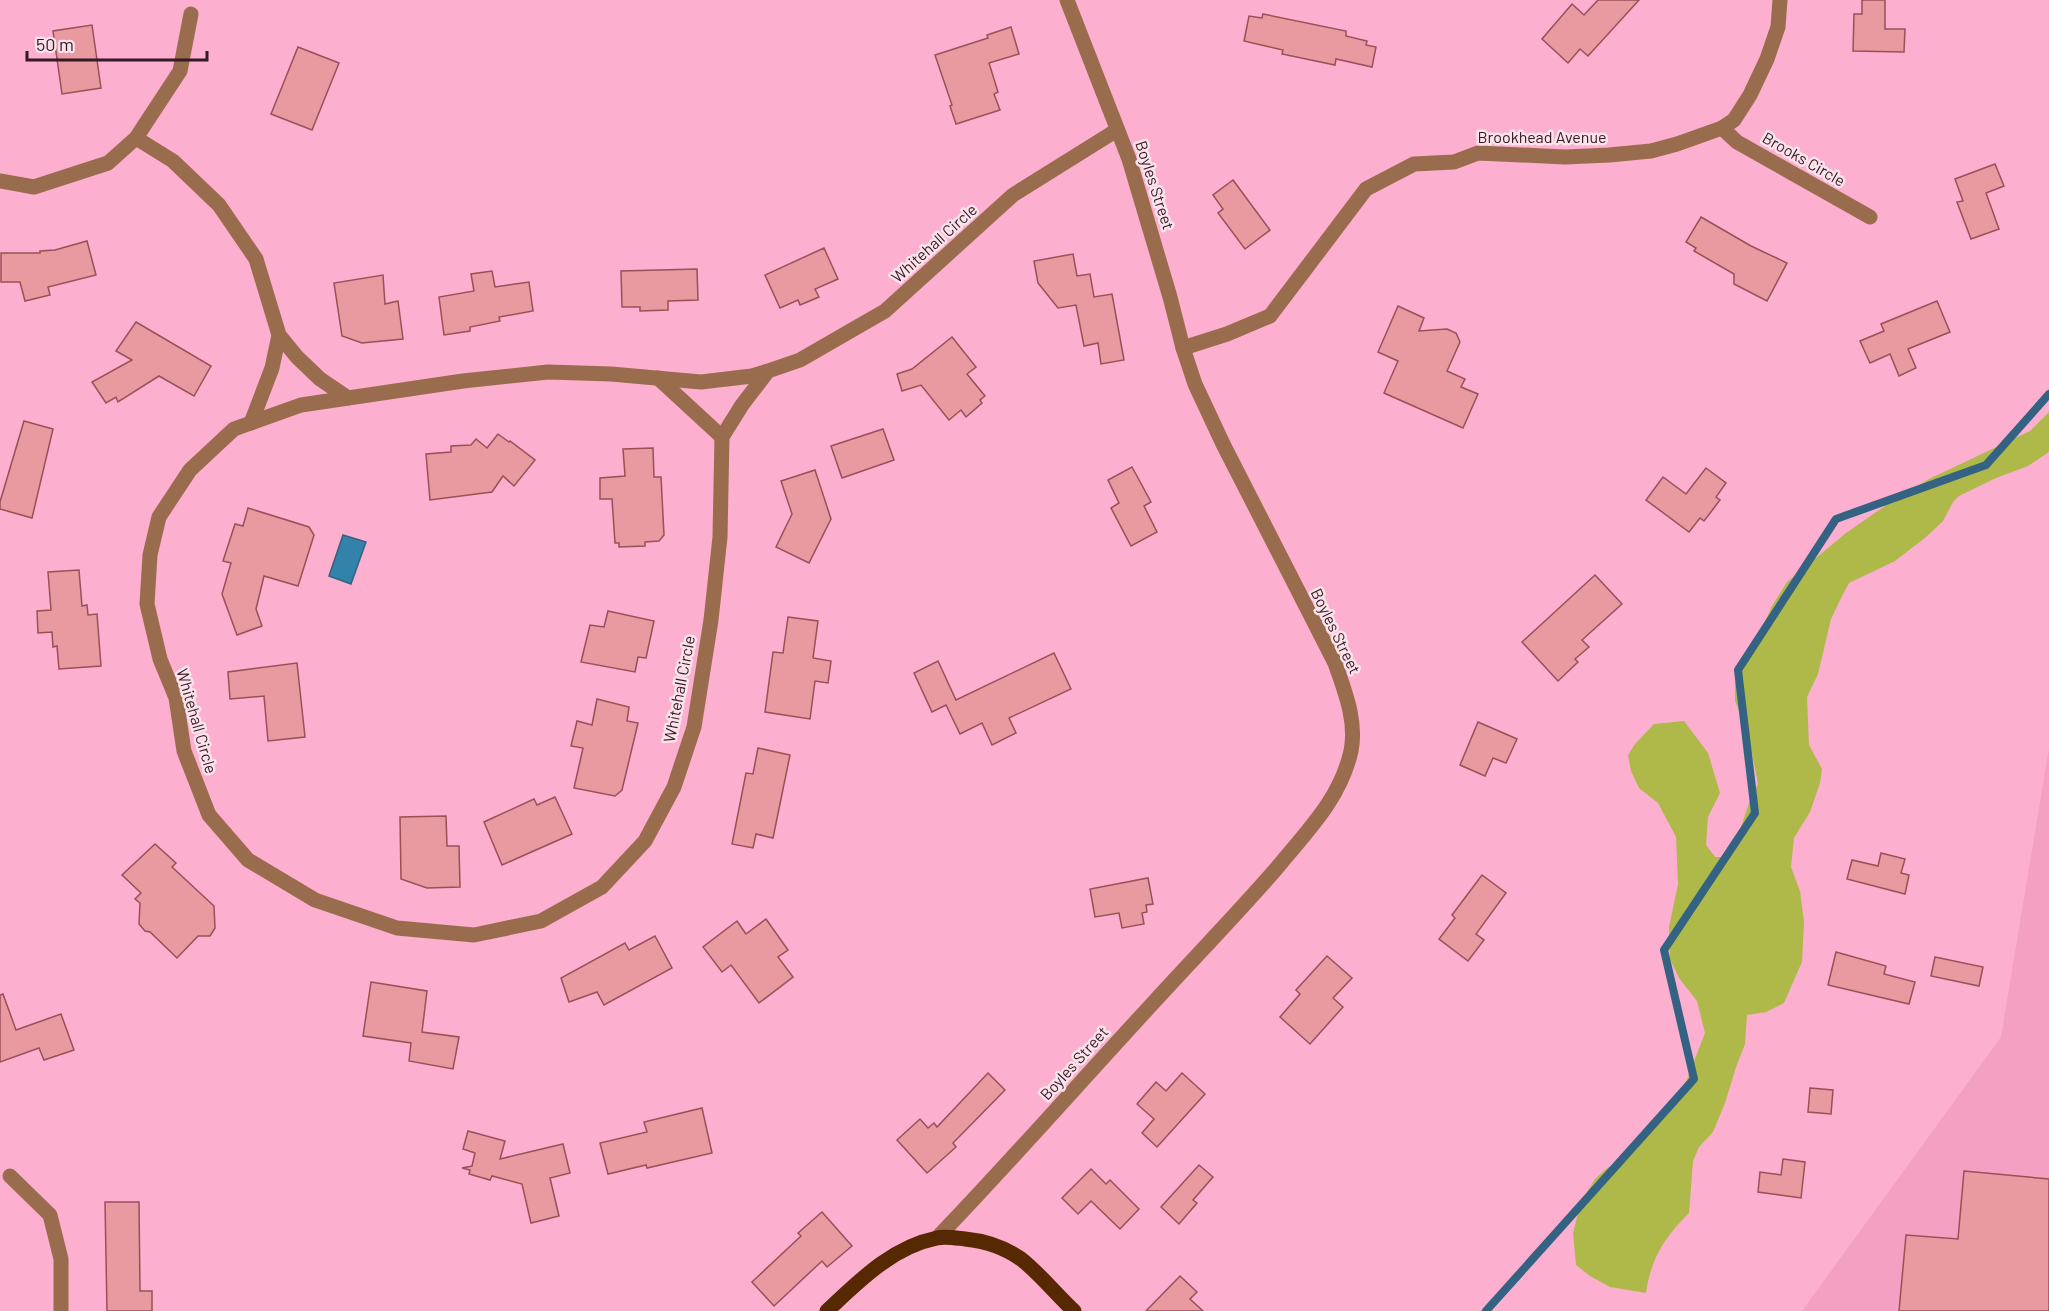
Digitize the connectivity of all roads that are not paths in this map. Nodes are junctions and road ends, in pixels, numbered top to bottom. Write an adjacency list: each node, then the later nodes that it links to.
1 (1067, 0): 5 (street, Boyles Street)
2 (1780, 0): 4 (street, Brookhead Avenue)
3 (191, 14): 6 (street)
4 (1722, 128): 8 (street, Brooks Circle); 10 (street, Brookhead Avenue)
5 (1117, 130): 10 (street, Boyles Street); 11 (street, Whitehall Circle)
6 (136, 138): 7 (street); 9 (street)
7 (0, 181)
8 (1870, 217)
9 (279, 335): 13 (street); 14 (street)
10 (1182, 348): 17 (street, Boyles Street)
11 (768, 371): 12 (street, Whitehall Circle); 15 (street)
12 (658, 378): 13 (street, Whitehall Circle); 15 (street)
13 (348, 398): 14 (street, Whitehall Circle)
14 (251, 423): 15 (street, Whitehall Circle)
15 (722, 437)
16 (10, 1176): 18 (street)
17 (938, 1238): 19 (main road); 20 (main road)
18 (61, 1311)
19 (827, 1311)
20 (1074, 1311)

